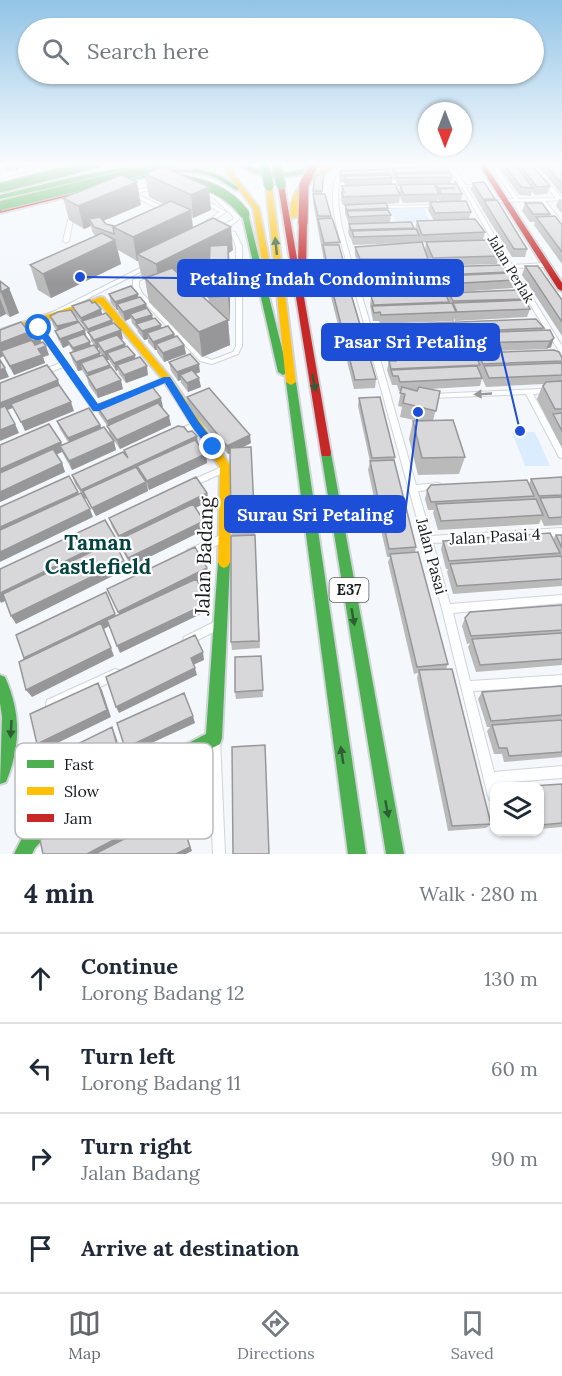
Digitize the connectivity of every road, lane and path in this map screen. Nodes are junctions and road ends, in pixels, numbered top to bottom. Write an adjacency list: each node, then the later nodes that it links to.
1 (34, 203): 21 (main road)
2 (152, 203): 22 (street)
3 (207, 203): 26 (street)
4 (222, 203): 52 (street)
5 (240, 203): 74 (main road, bridge)
6 (251, 203): 59 (main road)
7 (276, 203): 59 (main road, E37, one-way to 7)
8 (281, 203): 27 (main road, E37)
9 (294, 203): 27 (main road)
10 (302, 203): 49 (main road, bridge)
11 (335, 203): 19 (street, Jalan Pasai)
12 (508, 203): 35 (main road)
13 (544, 203): 25 (street)
14 (473, 204): 16 (street); 24 (street, Jalan Perlak)
15 (450, 205): 18 (street)
16 (462, 205)
17 (347, 208): 19 (street)
18 (370, 208)
19 (335, 209): 28 (street, Jalan Pasai)
20 (83, 210): 30 (street)
21 (0, 211)
22 (170, 212)
23 (472, 223): 24 (street)
24 (484, 223): 31 (street, Jalan Perlak)
25 (562, 225)
26 (200, 227)
27 (289, 227): 49 (main road, E37)
28 (340, 229): 29 (street); 33 (street, Jalan Pasai)
29 (351, 229)
30 (66, 241)
31 (496, 244): 32 (street); 37 (street, Jalan Perlak)
32 (484, 245)
33 (346, 249): 34 (street); 39 (street, Jalan Pasai)
34 (358, 249)
35 (546, 265): 37 (street); 43 (main road)
36 (239, 267): 41 (street); 42 (street); 42 (street)
37 (510, 267): 38 (street); 46 (street, Jalan Perlak)
38 (498, 268)
39 (352, 274): 40 (street); 48 (street, Jalan Pasai)
40 (363, 274)
41 (208, 282)
42 (136, 287): 44 (street)
43 (562, 289)
44 (127, 290)
45 (514, 294): 46 (street)
46 (526, 294): 51 (street, Jalan Perlak)
47 (371, 300): 48 (street)
48 (359, 301): 54 (street, Jalan Pasai)
49 (302, 310): 107 (main road, E37, one-way to 107)
50 (532, 323): 51 (street)
51 (544, 323): 60 (street, Jalan Perlak)
52 (40, 324): 55 (main road); 56 (street); 57 (street); 66 (main road)
53 (402, 328): 54 (street)
54 (366, 329): 63 (street, Jalan Pasai)
55 (0, 333)
56 (49, 341): 58 (street); 64 (street)
57 (0, 342)
58 (39, 345)
59 (287, 345): 74 (main road, E37)
60 (562, 352): 61 (street)
61 (550, 354)
62 (389, 361): 63 (street)
63 (377, 362): 71 (street, Jalan Pasai)
64 (65, 364): 65 (street); 75 (street)
65 (33, 377)
66 (167, 379): 68 (street); 77 (main road)
67 (562, 390): 69 (street)
68 (136, 392)
69 (528, 392): 70 (street, one-way to 70); 79 (street)
70 (424, 396)
71 (389, 398): 72 (street); 83 (street, Jalan Pasai)
72 (400, 398)
73 (106, 405): 75 (street)
74 (294, 405): 106 (main road, E37, one-way to 74)
75 (96, 409): 76 (street)
76 (85, 413)
77 (195, 425): 78 (street); 80 (main road)
78 (163, 440)
79 (562, 455)
80 (226, 468): 82 (street); 85 (main road, Jalan Badang)
81 (448, 486): 83 (street)
82 (184, 487)
83 (414, 488): 86 (street, Jalan Pasai)
84 (562, 532): 86 (street, Jalan Pasai 4)
85 (225, 537): 87 (street); 90 (main road, Jalan Badang)
86 (428, 540): 89 (street, Jalan Pasai)
87 (184, 556)
88 (562, 599): 89 (street)
89 (447, 609): 95 (street, Jalan Pasai)
90 (221, 624): 91 (street); 97 (main road, Jalan Badang)
91 (182, 642)
92 (122, 671): 96 (street)
93 (562, 680): 95 (street)
94 (0, 682): 100 (main road, one-way to 100)
95 (467, 686): 101 (street, Jalan Pasai)
96 (51, 704)
97 (214, 738): 98 (main road); 105 (street, Jalan Badang)
98 (204, 743)
99 (562, 772): 101 (street)
100 (0, 776)
101 (490, 778): 102 (street, Jalan Pasai)
102 (491, 782)
103 (31, 839): 104 (main road)
104 (23, 854)
105 (219, 854)
106 (357, 854)
107 (395, 854)

